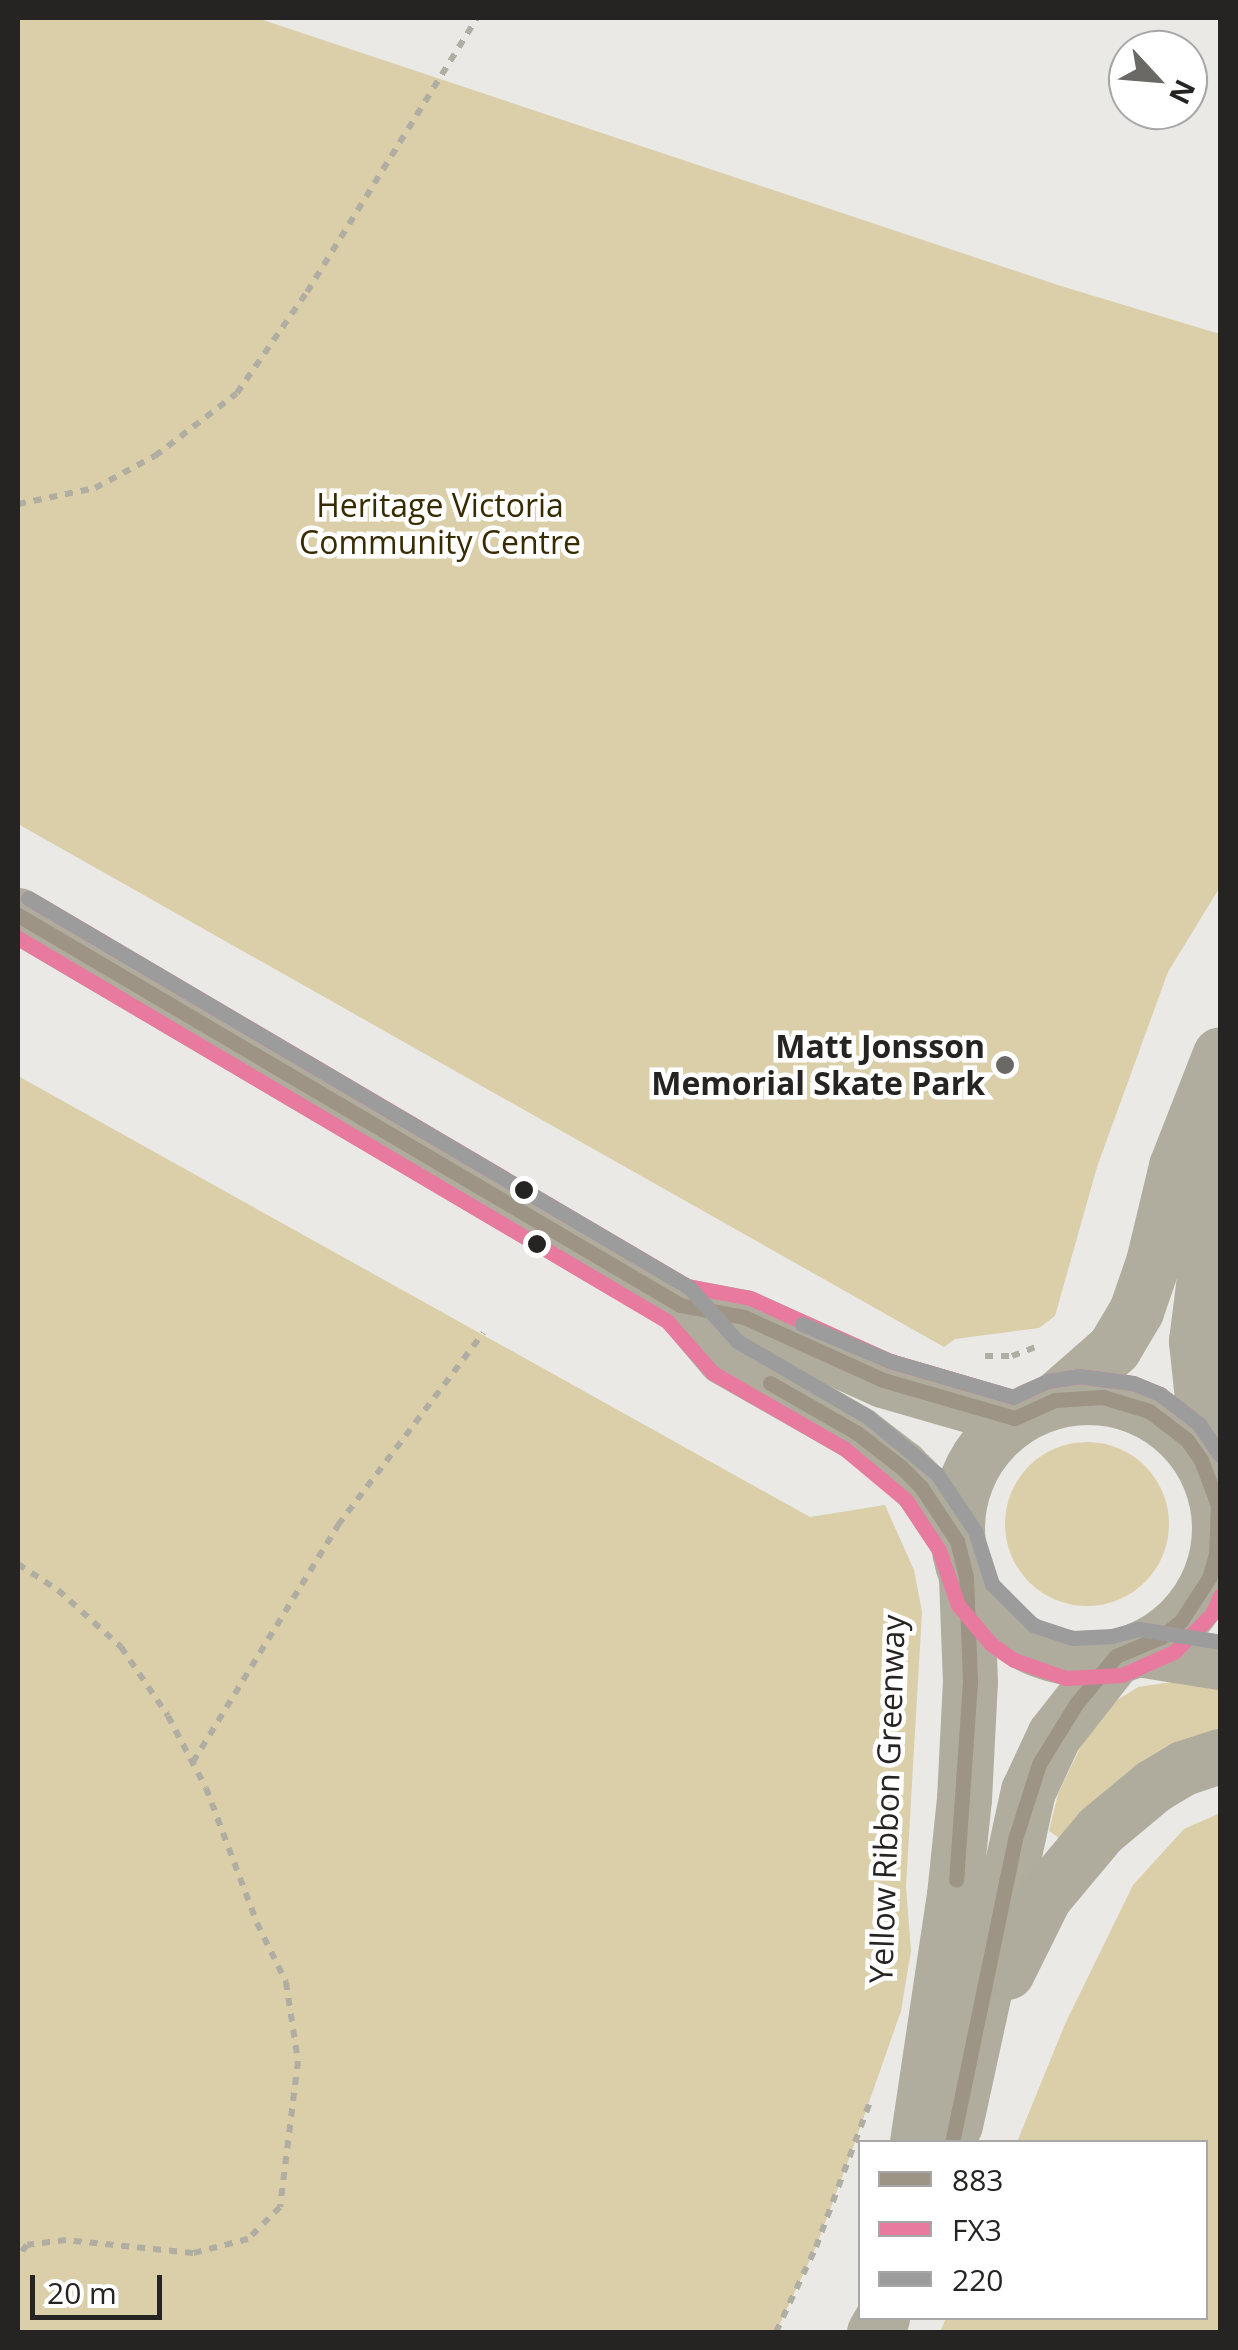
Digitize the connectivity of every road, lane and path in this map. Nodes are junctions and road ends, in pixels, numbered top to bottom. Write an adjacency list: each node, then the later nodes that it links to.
1 (478, 18): 2 (path)
2 (18, 504)
3 (18, 915): 6 (main road)
4 (1220, 1054): 10 (street)
5 (1220, 1150): 11 (street)
6 (680, 1304): 10 (main road); 12 (main road)
7 (484, 1333): 17 (path)
8 (1048, 1341): 9 (path)
9 (970, 1356)
10 (1035, 1409): 11 (main road); 12 (main road)
11 (1217, 1514): 14 (main road)
12 (962, 1559): 14 (main road); 21 (street)
13 (18, 1564): 17 (path)
14 (1127, 1652): 15 (main road); 19 (street)
15 (1220, 1662)
16 (1220, 1756): 18 (main road)
17 (192, 1763): 23 (path)
18 (1007, 1972): 19 (street)
19 (970, 2056): 22 (street)
20 (871, 2097): 24 (path)
21 (916, 2140)
22 (952, 2140)
23 (18, 2256)
24 (776, 2332)

